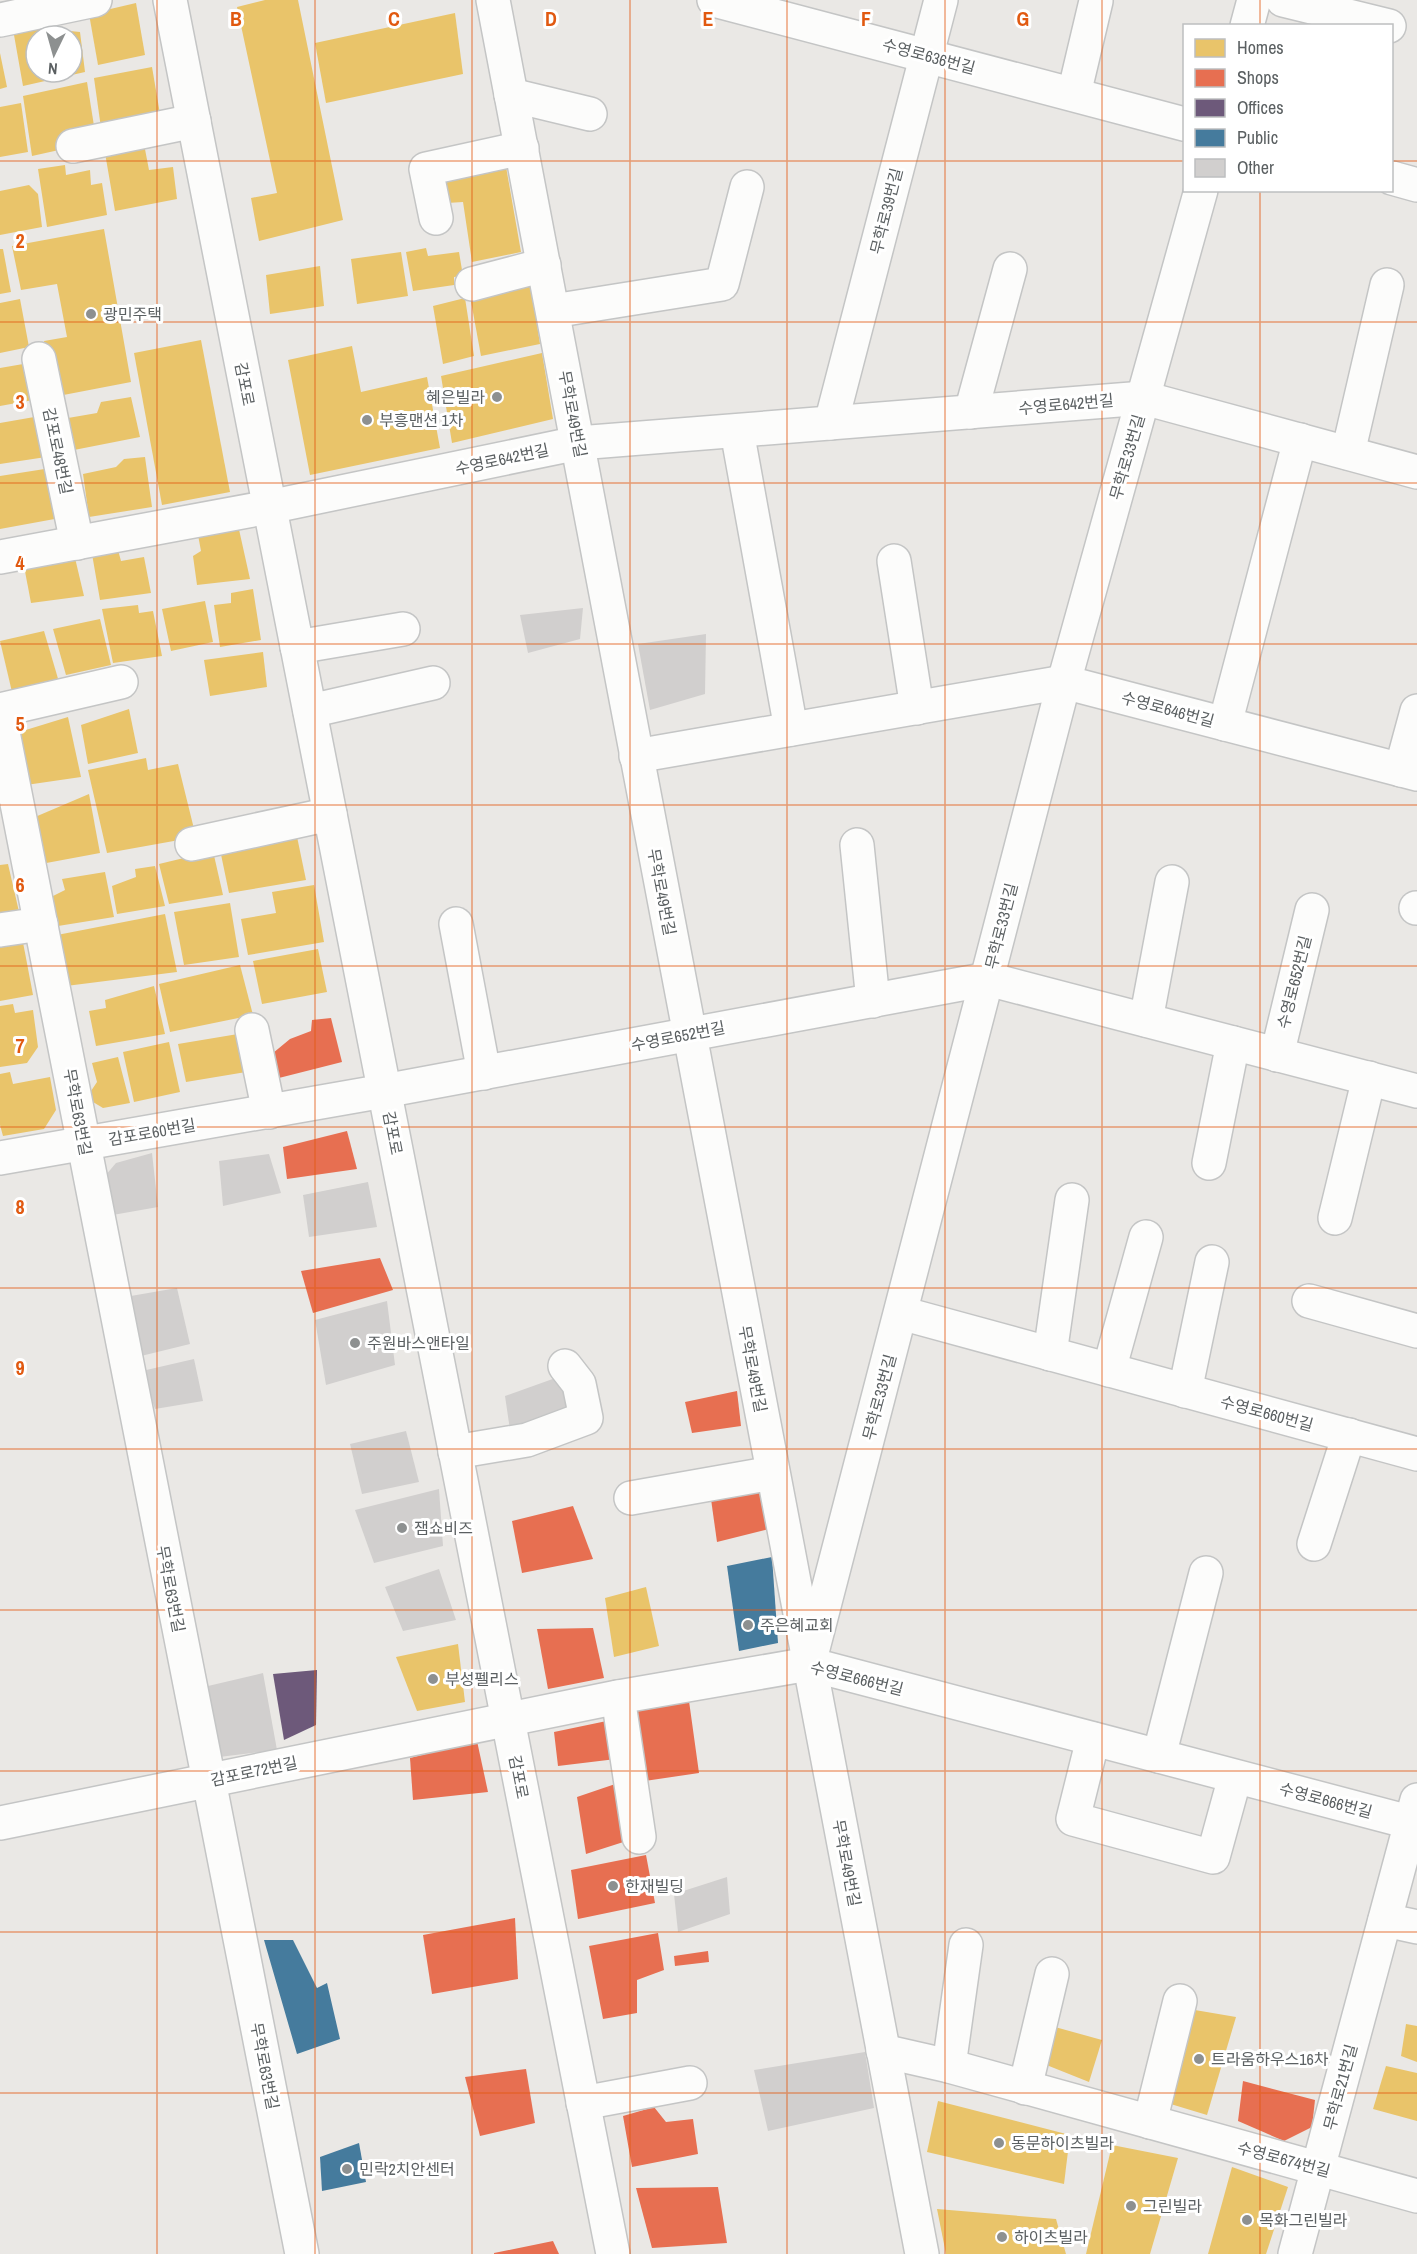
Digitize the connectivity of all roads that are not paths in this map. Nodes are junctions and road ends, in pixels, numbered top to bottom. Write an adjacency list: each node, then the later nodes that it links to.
1 (95, 0): 9 (street)
2 (170, 0): 18 (street, 감포로)
3 (493, 0): 16 (street, 무학로49번길)
4 (714, 0): 14 (street, 수영로636번길)
5 (941, 0): 14 (street, 무학로39번길)
6 (1254, 0): 10 (street)
7 (1282, 0): 11 (street)
8 (1096, 1): 15 (street)
9 (0, 20)
10 (1247, 24)
11 (1382, 24)
12 (1393, 27): 13 (street)
13 (1417, 32)
14 (926, 56): 15 (street, 수영로636번길); 35 (street, 무학로39번길)
15 (1074, 94): 19 (street, 수영로636번길)
16 (511, 95): 17 (street); 21 (street, 무학로49번길)
17 (590, 114)
18 (194, 122): 20 (street); 41 (street, 감포로)
19 (1183, 123)
20 (73, 146)
21 (522, 148): 26 (street); 27 (street, 무학로49번길)
22 (1393, 178): 23 (street)
23 (1417, 185)
24 (747, 187): 31 (street)
25 (1200, 192): 33 (street, 무학로33번길)
26 (436, 218)
27 (544, 266): 29 (street); 31 (street, 무학로49번길)
28 (1010, 269): 34 (street)
29 (472, 284)
30 (1387, 285): 39 (street)
31 (553, 311): 38 (street, 무학로49번길)
32 (39, 359): 42 (street, 감포로48번길)
33 (1144, 398): 34 (street, 수영로642번길); 37 (street, 수영로642번길); 48 (street, 무학로33번길)
34 (971, 412): 35 (street, 수영로642번길)
35 (831, 423): 36 (street, 수영로642번길)
36 (737, 431): 38 (street, 수영로642번길); 56 (street)
37 (1300, 440): 39 (street, 수영로642번길); 55 (street)
38 (578, 443): 41 (street, 수영로642번길); 57 (street, 무학로49번길)
39 (1348, 453): 40 (street, 수영로642번길)
40 (1417, 472)
41 (269, 507): 42 (street, 수영로642번길); 46 (street, 감포로)
42 (77, 543): 43 (street, 수영로642번길)
43 (0, 557)
44 (894, 561): 50 (street)
45 (403, 629): 46 (street)
46 (297, 647): 52 (street, 감포로)
47 (121, 682): 51 (street)
48 (1064, 682): 50 (street, 수영로646번길); 55 (street, 수영로646번길); 67 (street, 무학로33번길)
49 (433, 683): 52 (street)
50 (917, 708): 56 (street, 수영로646번길)
51 (0, 710)
52 (310, 711): 59 (street, 감포로)
53 (1417, 711): 58 (street)
54 (0, 717): 64 (street, 무학로63번길)
55 (1225, 724): 58 (street, 수영로646번길)
56 (790, 729): 57 (street, 수영로646번길)
57 (636, 756): 71 (street, 무학로49번길)
58 (1409, 772)
59 (330, 814): 60 (street); 76 (street, 감포로)
60 (192, 844)
61 (857, 845): 68 (street)
62 (1172, 882): 69 (street)
63 (1312, 910): 73 (street, 수영로652번길)
64 (41, 924): 66 (street); 79 (street, 무학로63번길)
65 (456, 924): 74 (street)
66 (0, 930)
67 (988, 979): 68 (street, 수영로652번길); 69 (street, 수영로652번길); 87 (street, 무학로33번길)
68 (873, 1000): 71 (street, 수영로652번길)
69 (1146, 1020): 72 (street, 수영로652번길)
70 (252, 1030): 78 (street)
71 (689, 1034): 74 (street, 수영로652번길); 96 (street, 무학로49번길)
72 (1233, 1043): 73 (street, 수영로652번길); 81 (street)
73 (1277, 1055): 75 (street, 수영로652번길)
74 (484, 1073): 76 (street, 수영로652번길)
75 (1369, 1078): 77 (street, 수영로652번길); 83 (street)
76 (384, 1091): 78 (street, 감포로60번길); 94 (street, 감포로)
77 (1417, 1091)
78 (269, 1112): 79 (street, 감포로60번길)
79 (84, 1144): 80 (street, 감포로60번길); 106 (street, 무학로63번길)
80 (0, 1158)
81 (1209, 1163)
82 (1072, 1200): 89 (street)
83 (1335, 1218)
84 (1146, 1237): 91 (street)
85 (1212, 1262): 92 (street)
86 (1309, 1301): 88 (street)
87 (900, 1313): 89 (street, 수영로660번길); 100 (street, 무학로33번길)
88 (1417, 1331)
89 (1050, 1354): 91 (street, 수영로660번길)
90 (565, 1366): 94 (street)
91 (1108, 1370): 92 (street, 수영로660번길)
92 (1185, 1391): 93 (street, 수영로660번길)
93 (1349, 1435): 95 (street, 수영로660번길); 98 (street)
94 (455, 1452): 102 (street, 감포로)
95 (1417, 1454)
96 (772, 1473): 97 (street); 100 (street, 무학로49번길)
97 (631, 1498)
98 (1314, 1544)
99 (1206, 1573): 104 (street)
100 (809, 1664): 101 (street, 수영로666번길); 103 (street, 수영로666번길); 115 (street, 무학로49번길)
101 (618, 1697): 102 (street, 수영로666번길); 109 (street)
102 (508, 1719): 106 (street, 감포로72번길); 119 (street, 감포로)
103 (1093, 1739): 104 (street, 수영로666번길); 105 (street)
104 (1159, 1756): 105 (street, 수영로666번길)
105 (1235, 1777): 107 (street, 수영로666번길)
106 (209, 1780): 108 (street, 감포로72번길); 123 (street, 무학로63번길)
107 (1415, 1815): 110 (street, 무학로21번길)
108 (0, 1823)
109 (639, 1837)
110 (1385, 1920): 111 (street); 121 (street, 무학로21번길)
111 (1417, 1927)
112 (966, 1944): 116 (street)
113 (1052, 1974): 118 (street)
114 (1180, 2001): 120 (street)
115 (883, 2050): 116 (street, 수영로674번길); 125 (street, 무학로49번길)
116 (949, 2066): 118 (street, 수영로674번길)
117 (690, 2082): 119 (street)
118 (1025, 2088): 120 (street, 수영로674번길)
119 (584, 2103): 124 (street, 감포로)
120 (1150, 2122): 121 (street, 수영로674번길)
121 (1318, 2169): 122 (street, 수영로674번길); 126 (street, 무학로21번길)
122 (1417, 2196)
123 (302, 2254)
124 (613, 2254)
125 (922, 2254)
126 (1295, 2254)

